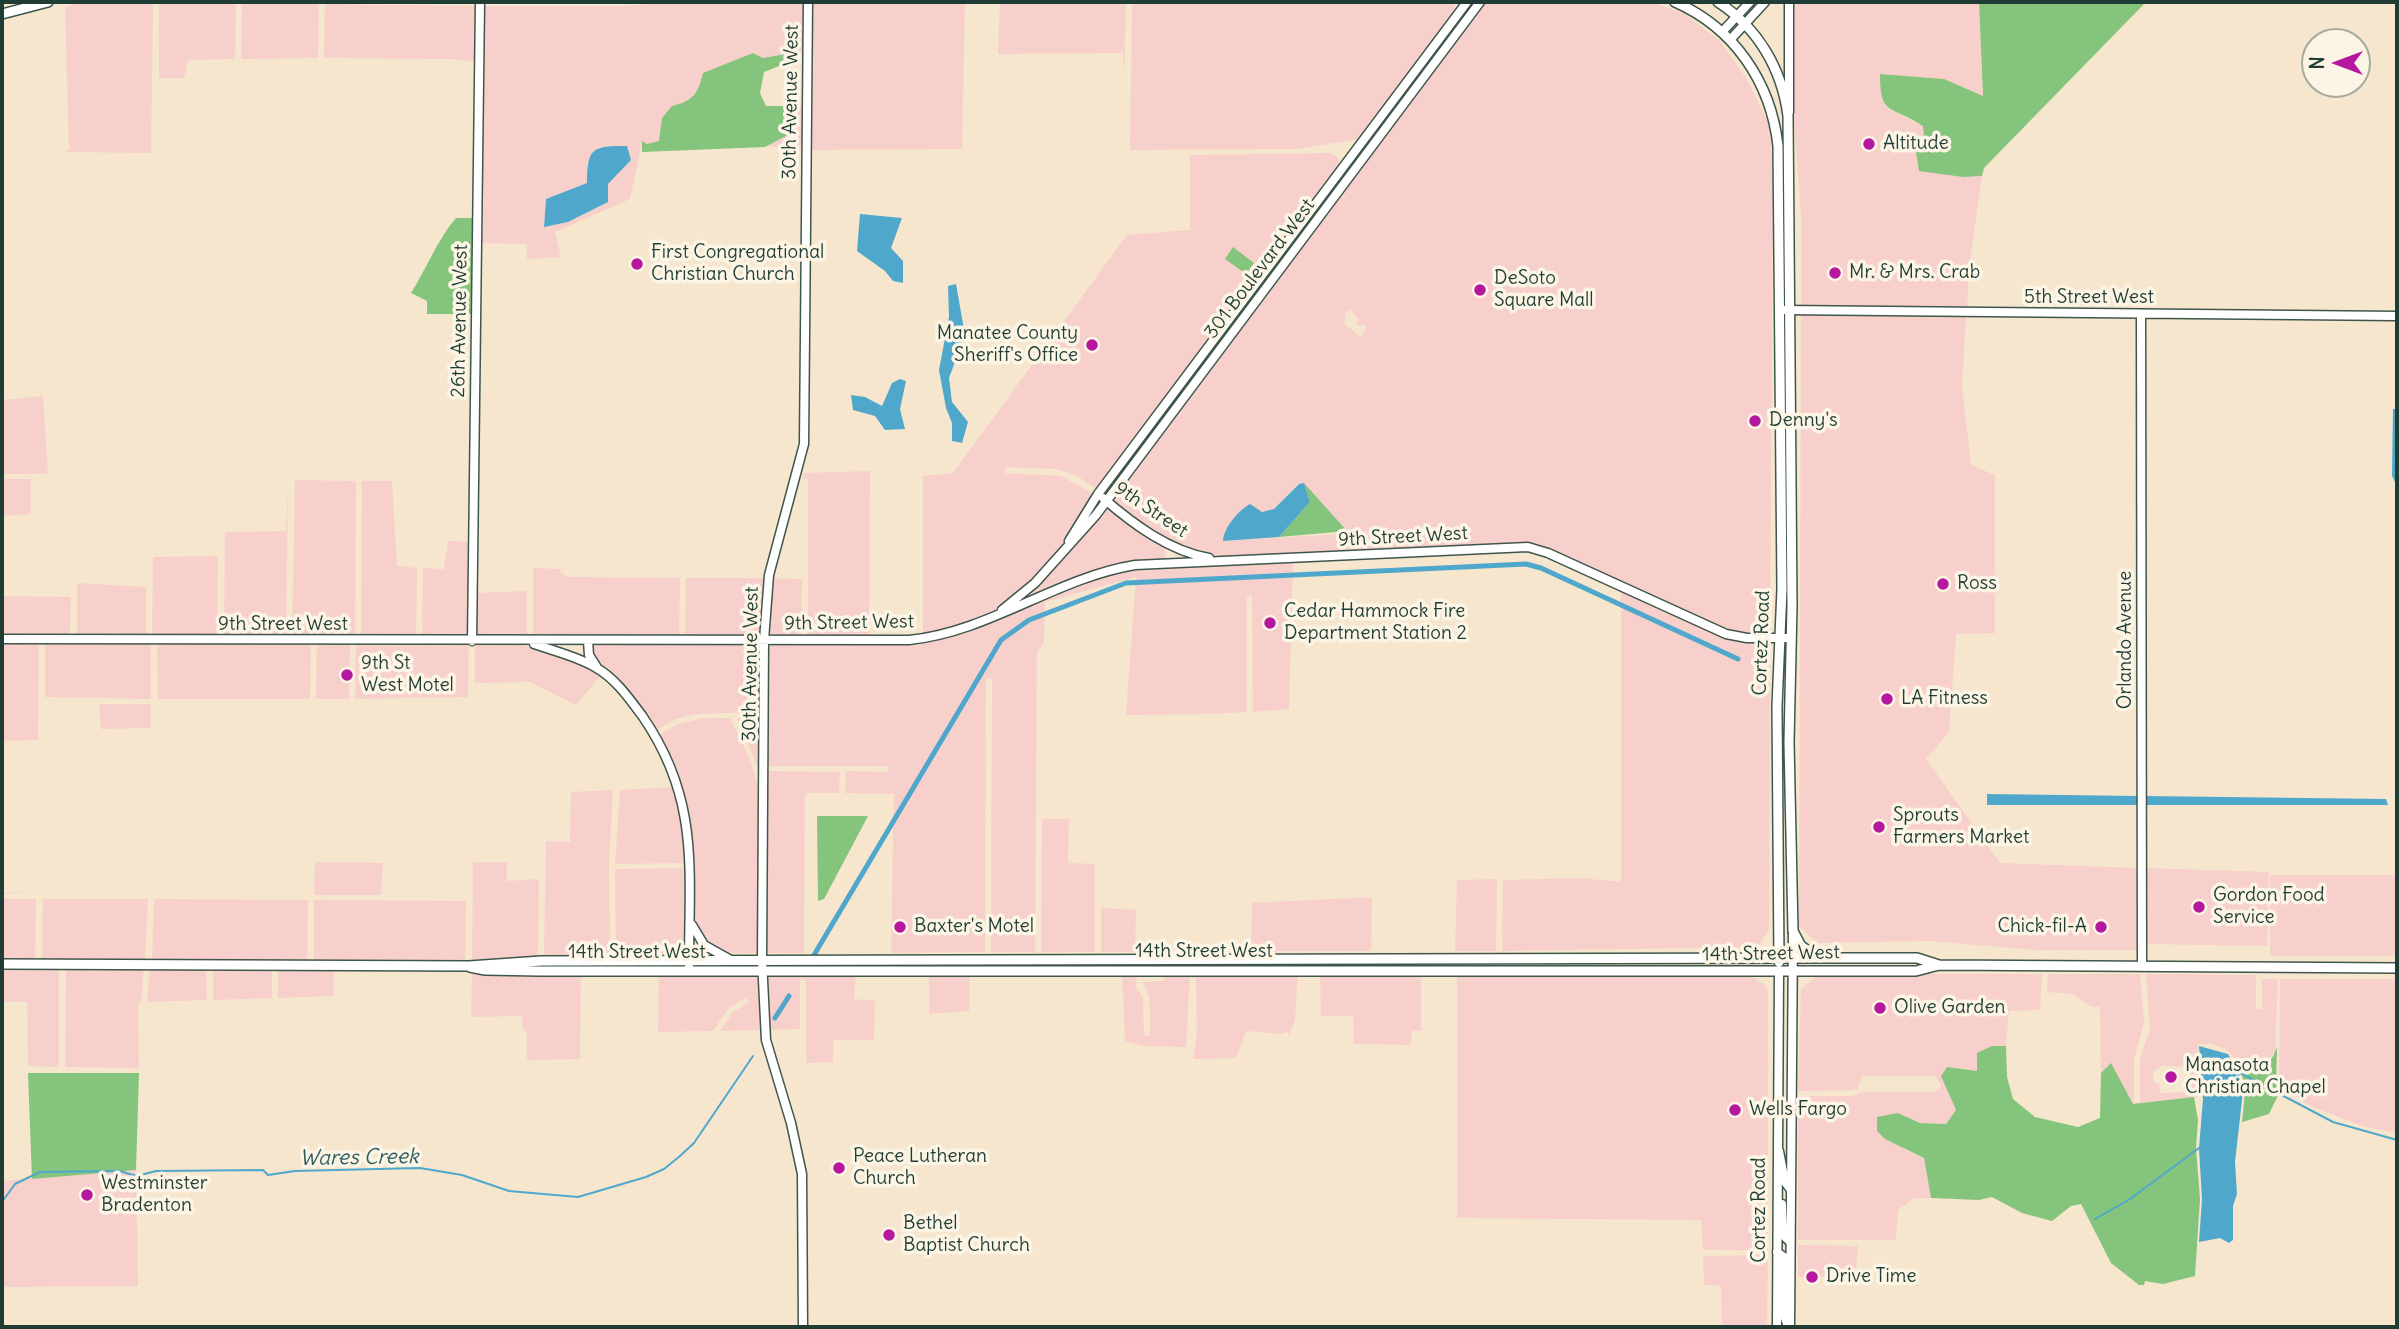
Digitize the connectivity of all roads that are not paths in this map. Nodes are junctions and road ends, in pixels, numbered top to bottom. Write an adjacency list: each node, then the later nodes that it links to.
1 (48, 2): 12 (main road)
2 (480, 2): 30 (main road, 26th Avenue West)
3 (808, 2): 29 (main road, 30th Avenue West)
4 (1456, 2): 14 (main road)
5 (1467, 2): 14 (main road, 301 Boulevard West)
6 (1480, 2): 23 (main road, 301 Boulevard West)
7 (1675, 2): 16 (main road, Cortez Road)
8 (1718, 2): 13 (main road, Cortez Road)
9 (1750, 2): 13 (main road)
10 (1789, 2): 18 (main road)
11 (1765, 3): 15 (main road)
12 (2, 14)
13 (1736, 15): 15 (main road, Cortez Road); 16 (main road)
14 (1456, 16): 22 (main road, 301 Boulevard West)
15 (1745, 23): 17 (main road); 18 (main road, Cortez Road)
16 (1721, 32): 17 (main road, Cortez Road)
17 (1730, 40): 19 (main road, Cortez Road)
18 (1789, 122): 19 (main road, Cortez Road)
19 (1785, 310): 20 (main road, 5th Street West); 27 (main road, Cortez Road)
20 (2141, 314): 21 (main road, 5th Street West); 46 (main road, Orlando Avenue)
21 (2397, 316)
22 (1098, 494): 23 (main road, 9th Street); 24 (main road, 301 Boulevard West)
23 (1107, 501): 24 (main road, 301 Boulevard West); 25 (main road, 9th Street)
24 (1062, 553): 26 (main road, 301 Boulevard West)
25 (1227, 560): 26 (main road, 9th Street West); 27 (main road, 9th Street West)
26 (981, 621): 29 (main road, 9th Street West)
27 (1786, 638): 36 (main road, Cortez Road); 37 (main road, Cortez Road)
28 (2, 639): 30 (main road, 9th Street West)
29 (764, 640): 32 (main road, 9th Street West); 43 (main road, 30th Avenue West)
30 (472, 641): 31 (main road, 9th Street West)
31 (525, 641): 32 (main road, 9th Street West); 33 (main road)
32 (585, 641): 33 (main road); 34 (main road)
33 (583, 661): 34 (main road)
34 (598, 668): 35 (main road)
35 (690, 919): 40 (main road); 45 (main road)
36 (1793, 931): 38 (main road, Cortez Road); 39 (main road)
37 (1779, 958): 38 (main road, 14th Street West); 41 (main road, 14th Street West); 48 (main road, Cortez Road)
38 (1793, 958): 39 (main road, 14th Street West); 49 (main road, Cortez Road)
39 (1820, 958): 44 (main road, 14th Street West)
40 (732, 960): 43 (main road, 14th Street West); 45 (main road, 14th Street West)
41 (1664, 960): 43 (main road, 14th Street West); 50 (main road)
42 (2, 964): 45 (main road, 14th Street West)
43 (763, 965): 45 (main road, 14th Street West); 50 (main road, 14th Street West); 56 (main road, 30th Avenue West)
44 (1940, 965): 46 (main road, 14th Street West); 49 (main road, 14th Street West)
45 (689, 966)
46 (2142, 967): 47 (main road, 14th Street West)
47 (2397, 968)
48 (1779, 971): 49 (main road, 14th Street West); 50 (main road, 14th Street West); 51 (main road, Cortez Road)
49 (1793, 971): 53 (main road, Cortez Road)
50 (1608, 972)
51 (1778, 1147): 52 (main road, Cortez Road); 53 (main road)
52 (1777, 1184): 54 (main road); 55 (main road, Cortez Road)
53 (1791, 1190): 54 (main road, Cortez Road)
54 (1790, 1242): 58 (main road, Cortez Road)
55 (1777, 1252): 57 (main road, Cortez Road); 58 (main road)
56 (803, 1327)
57 (1777, 1327)
58 (1789, 1327)

